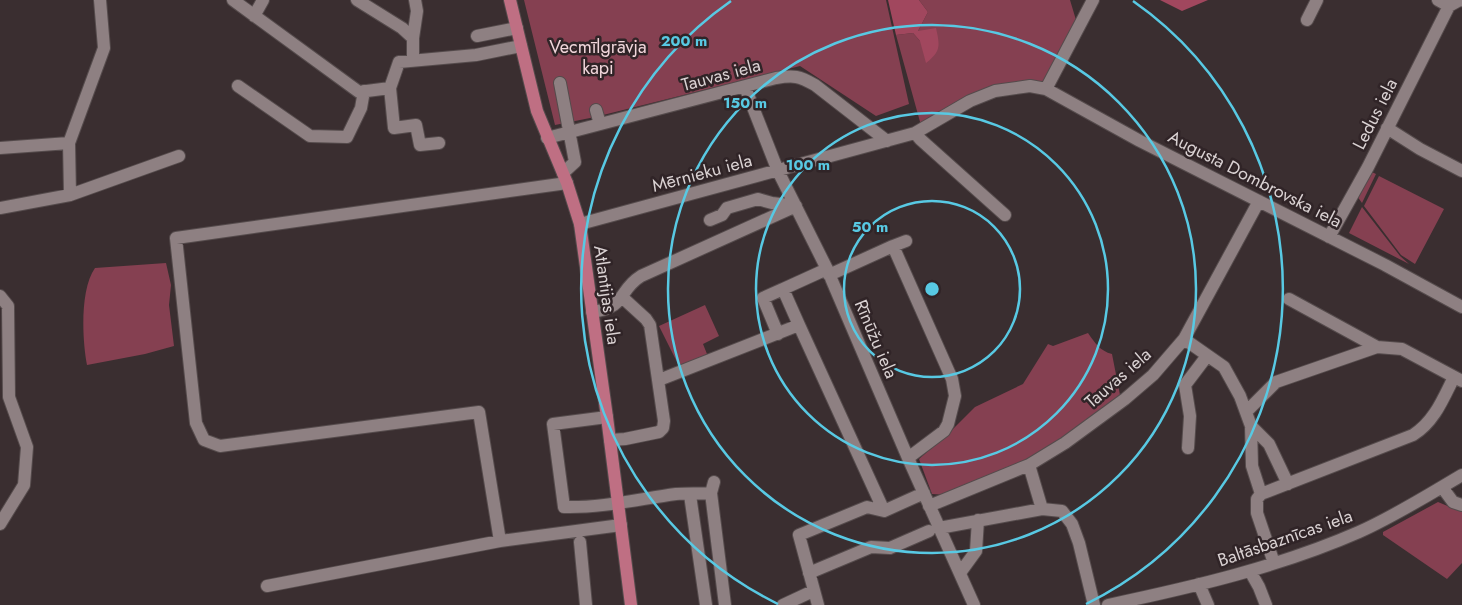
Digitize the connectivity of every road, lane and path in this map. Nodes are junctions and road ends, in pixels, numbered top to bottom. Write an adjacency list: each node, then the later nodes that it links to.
1 (100, 0): 34 (street)
2 (233, 0): 12 (street)
3 (263, 0): 12 (street)
4 (357, 0): 16 (street)
5 (415, 0): 16 (street)
6 (510, 0): 14 (main road, Atlantijas iela)
7 (1317, 0): 13 (street)
8 (1438, 0): 11 (street)
9 (1462, 0): 11 (street)
10 (1097, 1): 24 (street)
11 (1449, 6): 28 (street, Ledus iela)
12 (254, 16): 25 (street)
13 (1306, 20)
14 (517, 28): 15 (street); 17 (main road, Atlantijas iela)
15 (478, 36)
16 (413, 38): 18 (street)
17 (521, 46): 18 (street); 31 (main road, Atlantijas iela)
18 (413, 60): 23 (street)
19 (560, 83): 30 (street)
20 (238, 86): 25 (street)
21 (1030, 86): 24 (street, Augusta Dombrovska iela); 29 (street, Mērnieku iela)
22 (744, 87): 27 (street, Tauvas iela); 32 (street, Tauvas iela); 37 (street, Rīnūžu iela)
23 (390, 88): 25 (street); 33 (street)
24 (1046, 89): 41 (street, Augusta Dombrovska iela)
25 (364, 91)
26 (596, 110): 27 (street)
27 (600, 124): 30 (street, Tauvas iela)
28 (1387, 128): 38 (street); 47 (street, Ledus iela)
29 (915, 132): 32 (street, Mērnieku iela); 44 (street)
30 (569, 133): 31 (street, Tauvas iela); 39 (street)
31 (547, 138): 39 (main road, Atlantijas iela)
32 (887, 141): 37 (street, Mērnieku iela)
33 (439, 143)
34 (69, 144): 35 (street); 40 (street)
35 (0, 148)
36 (179, 156): 40 (street)
37 (778, 171): 42 (street, Rīnūžu iela); 46 (street, Mērnieku iela)
38 (1462, 171)
39 (565, 178): 46 (main road, Atlantijas iela); 86 (street)
40 (70, 196): 43 (street)
41 (1260, 201): 47 (street, Augusta Dombrovska iela); 59 (street, Tauvas iela)
42 (796, 206): 45 (street); 50 (street, Rīnūžu iela); 53 (street)
43 (0, 208)
44 (1005, 215)
45 (710, 220)
46 (580, 224): 56 (main road, Atlantijas iela)
47 (1329, 237): 55 (street, Augusta Dombrovska iela)
48 (906, 240): 49 (street)
49 (893, 246): 50 (street); 69 (street)
50 (828, 272): 51 (street); 69 (street, Rīnūžu iela)
51 (783, 289): 57 (street); 58 (street)
52 (0, 296): 83 (street)
53 (623, 298): 56 (street); 63 (street)
54 (1289, 299): 60 (street)
55 (1462, 307)
56 (592, 312): 65 (main road, Atlantijas iela)
57 (799, 325): 58 (street); 81 (street)
58 (778, 334): 63 (street)
59 (1184, 339): 61 (street); 70 (street, Tauvas iela)
60 (1377, 347): 62 (street); 64 (street)
61 (1207, 356): 64 (street); 68 (street)
62 (1458, 379): 72 (street)
63 (659, 380): 67 (street)
64 (1246, 412): 66 (street)
65 (607, 417): 67 (main road, Atlantijas iela); 77 (street)
66 (1251, 426): 72 (street); 75 (street)
67 (610, 440): 77 (main road, Atlantijas iela)
68 (1188, 448)
69 (908, 458): 74 (street, Rīnūžu iela)
70 (1029, 465): 79 (street, Tauvas iela); 80 (street)
71 (1462, 475): 73 (street, Baltāsbaznīcas iela)
72 (1288, 484): 75 (street)
73 (1442, 487): 78 (street); 88 (street, Baltāsbaznīcas iela)
74 (924, 493): 79 (street, Rīnūžu iela); 81 (street)
75 (1261, 494): 88 (street)
76 (690, 495): 77 (street); 97 (street); 98 (street)
77 (618, 504): 84 (main road, Atlantijas iela)
78 (1462, 505)
79 (929, 506): 85 (street, Rīnūžu iela)
80 (1042, 509): 82 (street); 102 (street)
81 (884, 511): 90 (street)
82 (978, 520): 85 (street); 91 (street)
83 (0, 524)
84 (621, 525): 86 (street); 96 (main road, Atlantijas iela)
85 (934, 529): 90 (street); 91 (street, Rīnūžu iela)
86 (500, 541): 93 (street)
87 (580, 542): 95 (street)
88 (1274, 563): 89 (street, Baltāsbaznīcas iela)
89 (1250, 571): 92 (street, Baltāsbaznīcas iela); 105 (street)
90 (809, 573): 94 (street)
91 (960, 573): 101 (street, Rīnūžu iela)
92 (1199, 584): 103 (street, Baltāsbaznīcas iela); 104 (street)
93 (266, 586)
94 (813, 591): 99 (street); 100 (street)
95 (586, 605)
96 (631, 605)
97 (706, 605)
98 (725, 605)
99 (783, 605)
100 (818, 605)
101 (974, 605)
102 (1094, 605)
103 (1108, 605)
104 (1208, 605)
105 (1266, 605)

